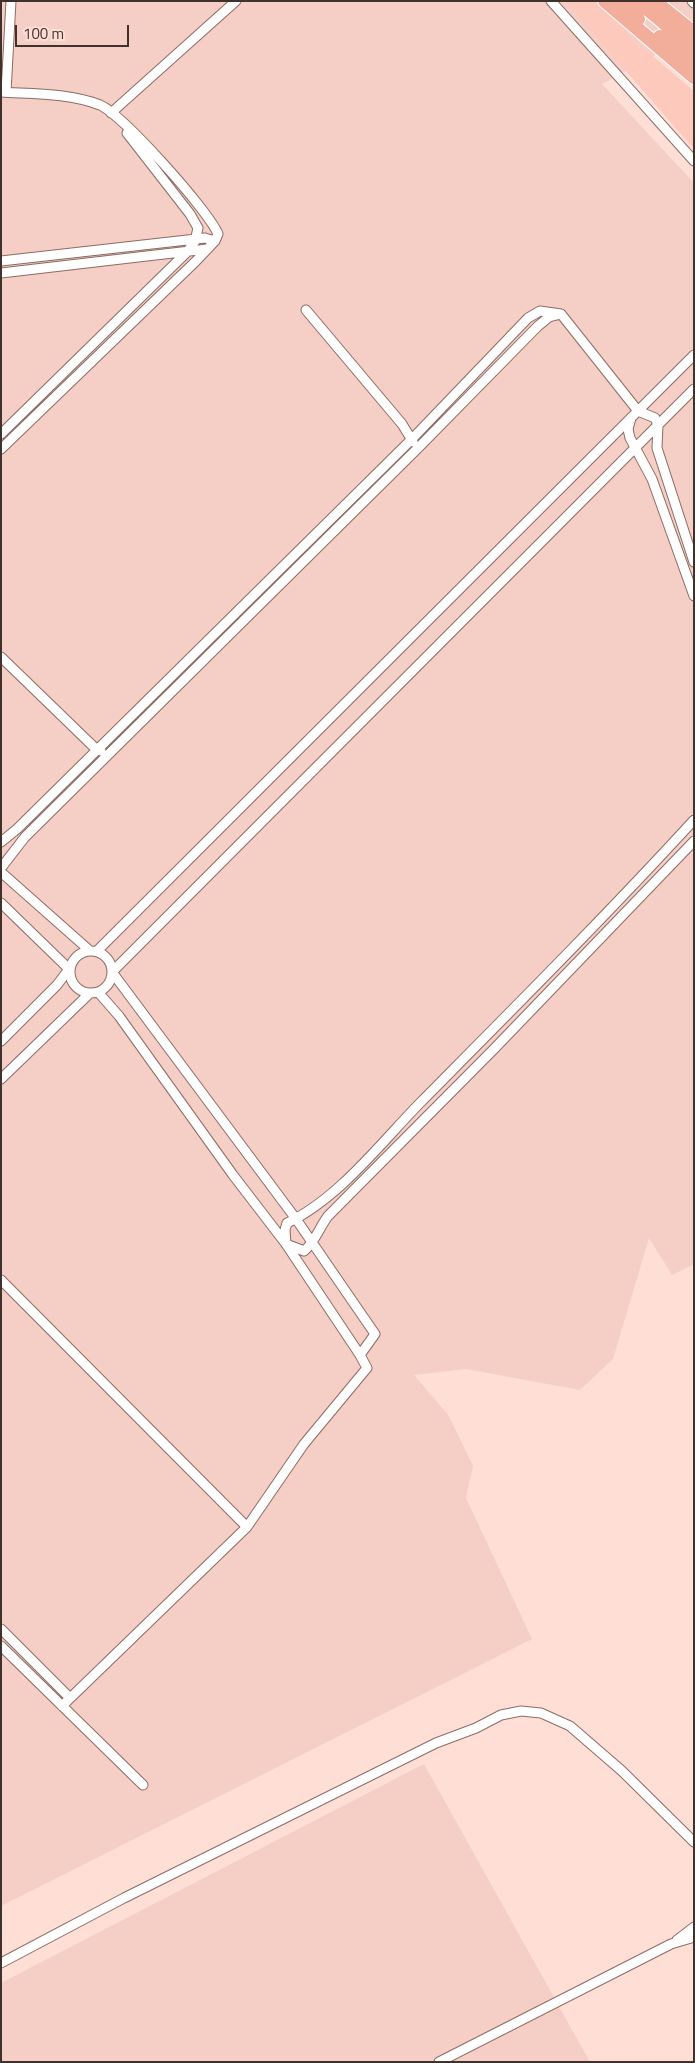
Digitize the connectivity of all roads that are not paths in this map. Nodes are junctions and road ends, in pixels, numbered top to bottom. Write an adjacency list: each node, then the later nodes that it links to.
1 (11, 1): 12 (street)
2 (236, 1): 13 (street)
3 (551, 1): 15 (street)
4 (605, 1): 11 (highway)
5 (621, 1): 10 (highway)
6 (638, 1): 9 (highway)
7 (654, 1): 8 (highway)
8 (694, 33)
9 (694, 48)
10 (694, 64)
11 (694, 77)
12 (4, 92): 13 (street)
13 (111, 114): 14 (street)
14 (118, 120): 16 (street); 19 (street)
15 (694, 161)
16 (198, 228): 17 (street); 18 (street)
17 (205, 238): 18 (street); 19 (street)
18 (195, 241): 21 (street); 22 (street)
19 (216, 241): 20 (street)
20 (208, 249): 21 (street); 34 (street)
21 (187, 252): 23 (street); 30 (street)
22 (1, 261)
23 (1, 273)
24 (306, 310): 31 (street)
25 (561, 314): 28 (street); 31 (street); 33 (street)
26 (694, 355): 28 (street)
27 (694, 389): 29 (street)
28 (634, 415): 29 (street); 32 (street); 51 (street)
29 (658, 425): 32 (street); 35 (street)
30 (1, 434)
31 (411, 440): 33 (street); 38 (street)
32 (636, 447): 36 (street); 53 (street)
33 (419, 448): 40 (street)
34 (1, 449)
35 (689, 548): 36 (street); 37 (street)
36 (678, 551): 39 (street)
37 (694, 562)
38 (259, 589): 40 (street); 42 (street)
39 (694, 596)
40 (267, 597): 43 (street)
41 (1, 657): 44 (street)
42 (169, 678): 43 (street); 44 (street)
43 (176, 687): 45 (street)
44 (96, 750): 45 (street); 48 (street)
45 (111, 752): 49 (street)
46 (694, 820): 57 (street)
47 (694, 841): 59 (street)
48 (1, 842)
49 (1, 870): 51 (street)
50 (1, 904): 52 (street)
51 (93, 950): 52 (street); 53 (street)
52 (69, 969): 54 (street); 55 (street)
53 (112, 972): 54 (street); 57 (street)
54 (94, 993): 56 (street); 58 (street)
55 (1, 1041)
56 (1, 1079)
57 (296, 1219): 58 (street); 59 (street)
58 (286, 1244): 59 (street); 61 (street)
59 (313, 1244): 61 (street)
60 (1, 1280): 62 (street)
61 (360, 1355): 62 (street)
62 (247, 1526): 65 (street)
63 (1, 1629): 65 (street)
64 (1, 1646): 66 (street)
65 (69, 1697): 66 (street)
66 (62, 1706): 67 (street)
67 (143, 1785)
68 (694, 1842): 72 (street)
69 (694, 1927): 71 (street)
70 (694, 1937): 71 (street)
71 (671, 1944): 73 (street)
72 (1, 1963)
73 (438, 2062)

